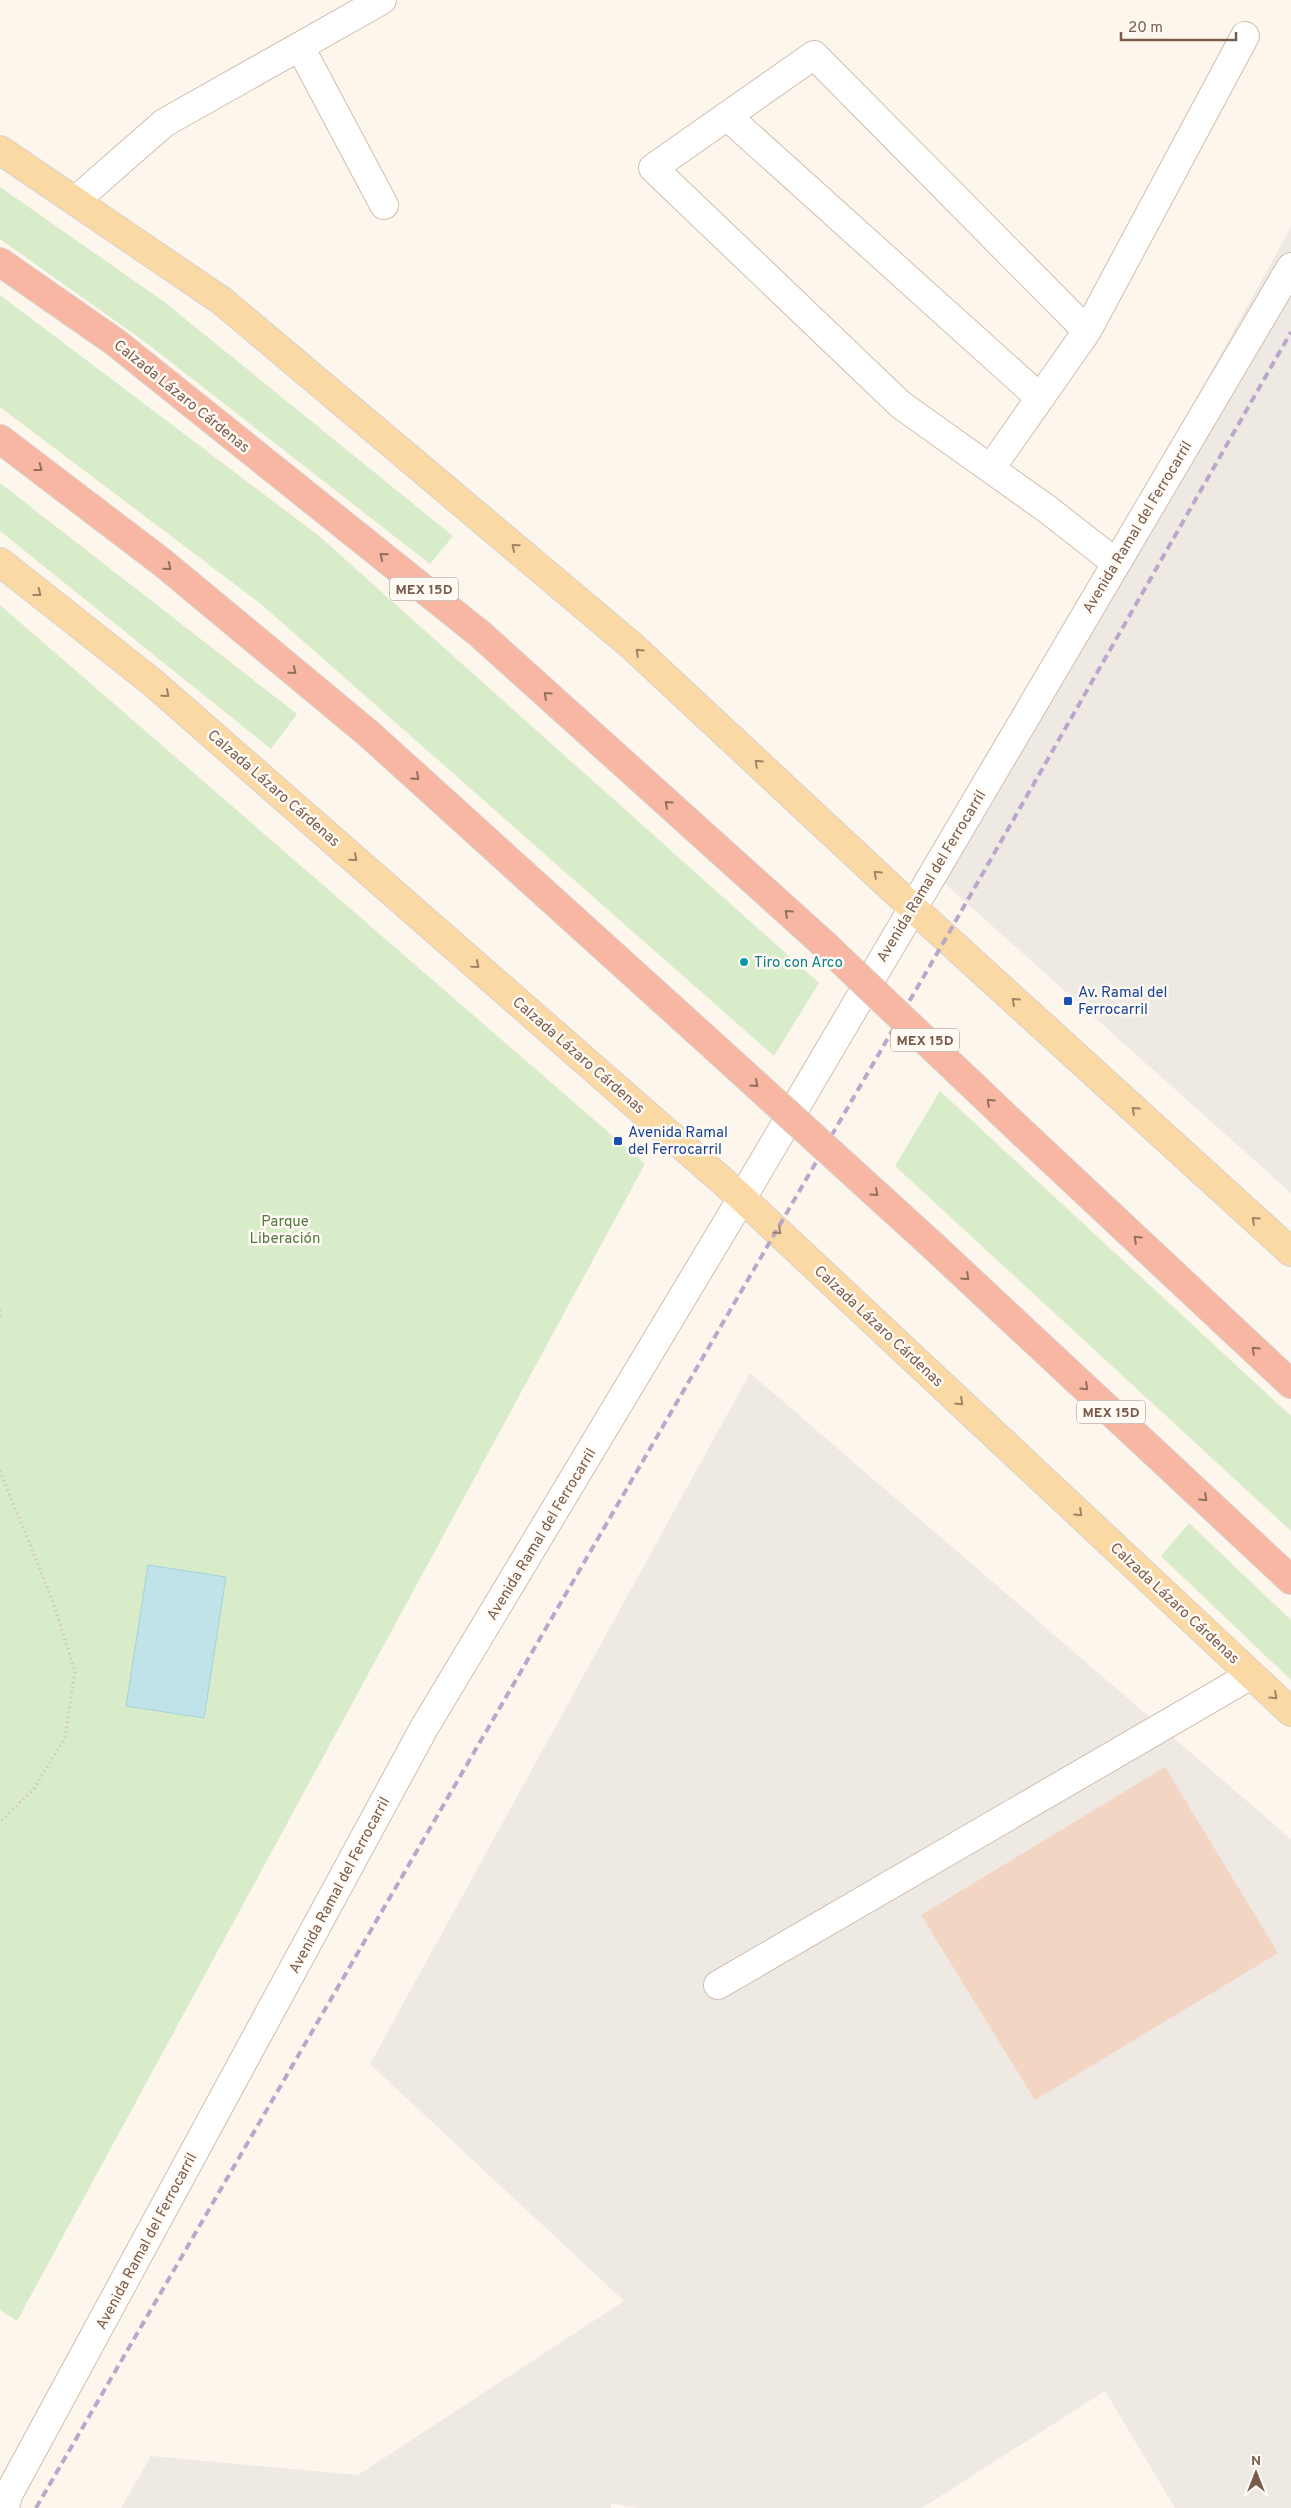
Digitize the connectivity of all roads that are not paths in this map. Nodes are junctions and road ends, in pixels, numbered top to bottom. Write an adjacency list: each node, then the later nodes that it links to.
1 (382, 0): 3 (street)
2 (1245, 36): 10 (street)
3 (300, 46): 6 (street); 7 (street)
4 (727, 116): 10 (street); 11 (street); 13 (street)
5 (0, 150): 6 (main road)
6 (75, 201): 16 (main road, one-way to 6)
7 (384, 205)
8 (0, 262): 19 (highway, Calzada Lázaro Cárdenas / MEX 15D, one-way to 8, bridge)
9 (1291, 267): 15 (street, Avenida Ramal del Ferrocarril)
10 (1087, 331): 11 (street)
11 (1039, 397): 13 (street)
12 (0, 439): 20 (highway, MEX 15D, one-way to 20, bridge)
13 (991, 468): 15 (street)
14 (0, 562): 17 (main road, Calzada Lázaro Cárdenas, one-way to 17)
15 (1116, 563): 16 (street, Avenida Ramal del Ferrocarril)
16 (912, 907): 17 (street, Avenida Ramal del Ferrocarril); 18 (main road, one-way to 16)
17 (742, 1198): 21 (main road, Calzada Lázaro Cárdenas, one-way to 21); 24 (street, Avenida Ramal del Ferrocarril)
18 (1291, 1252)
19 (1291, 1384)
20 (1291, 1580)
21 (1251, 1675): 22 (main road, Calzada Lázaro Cárdenas, one-way to 22); 23 (street)
22 (1291, 1712)
23 (718, 1985)
24 (5, 2508)

